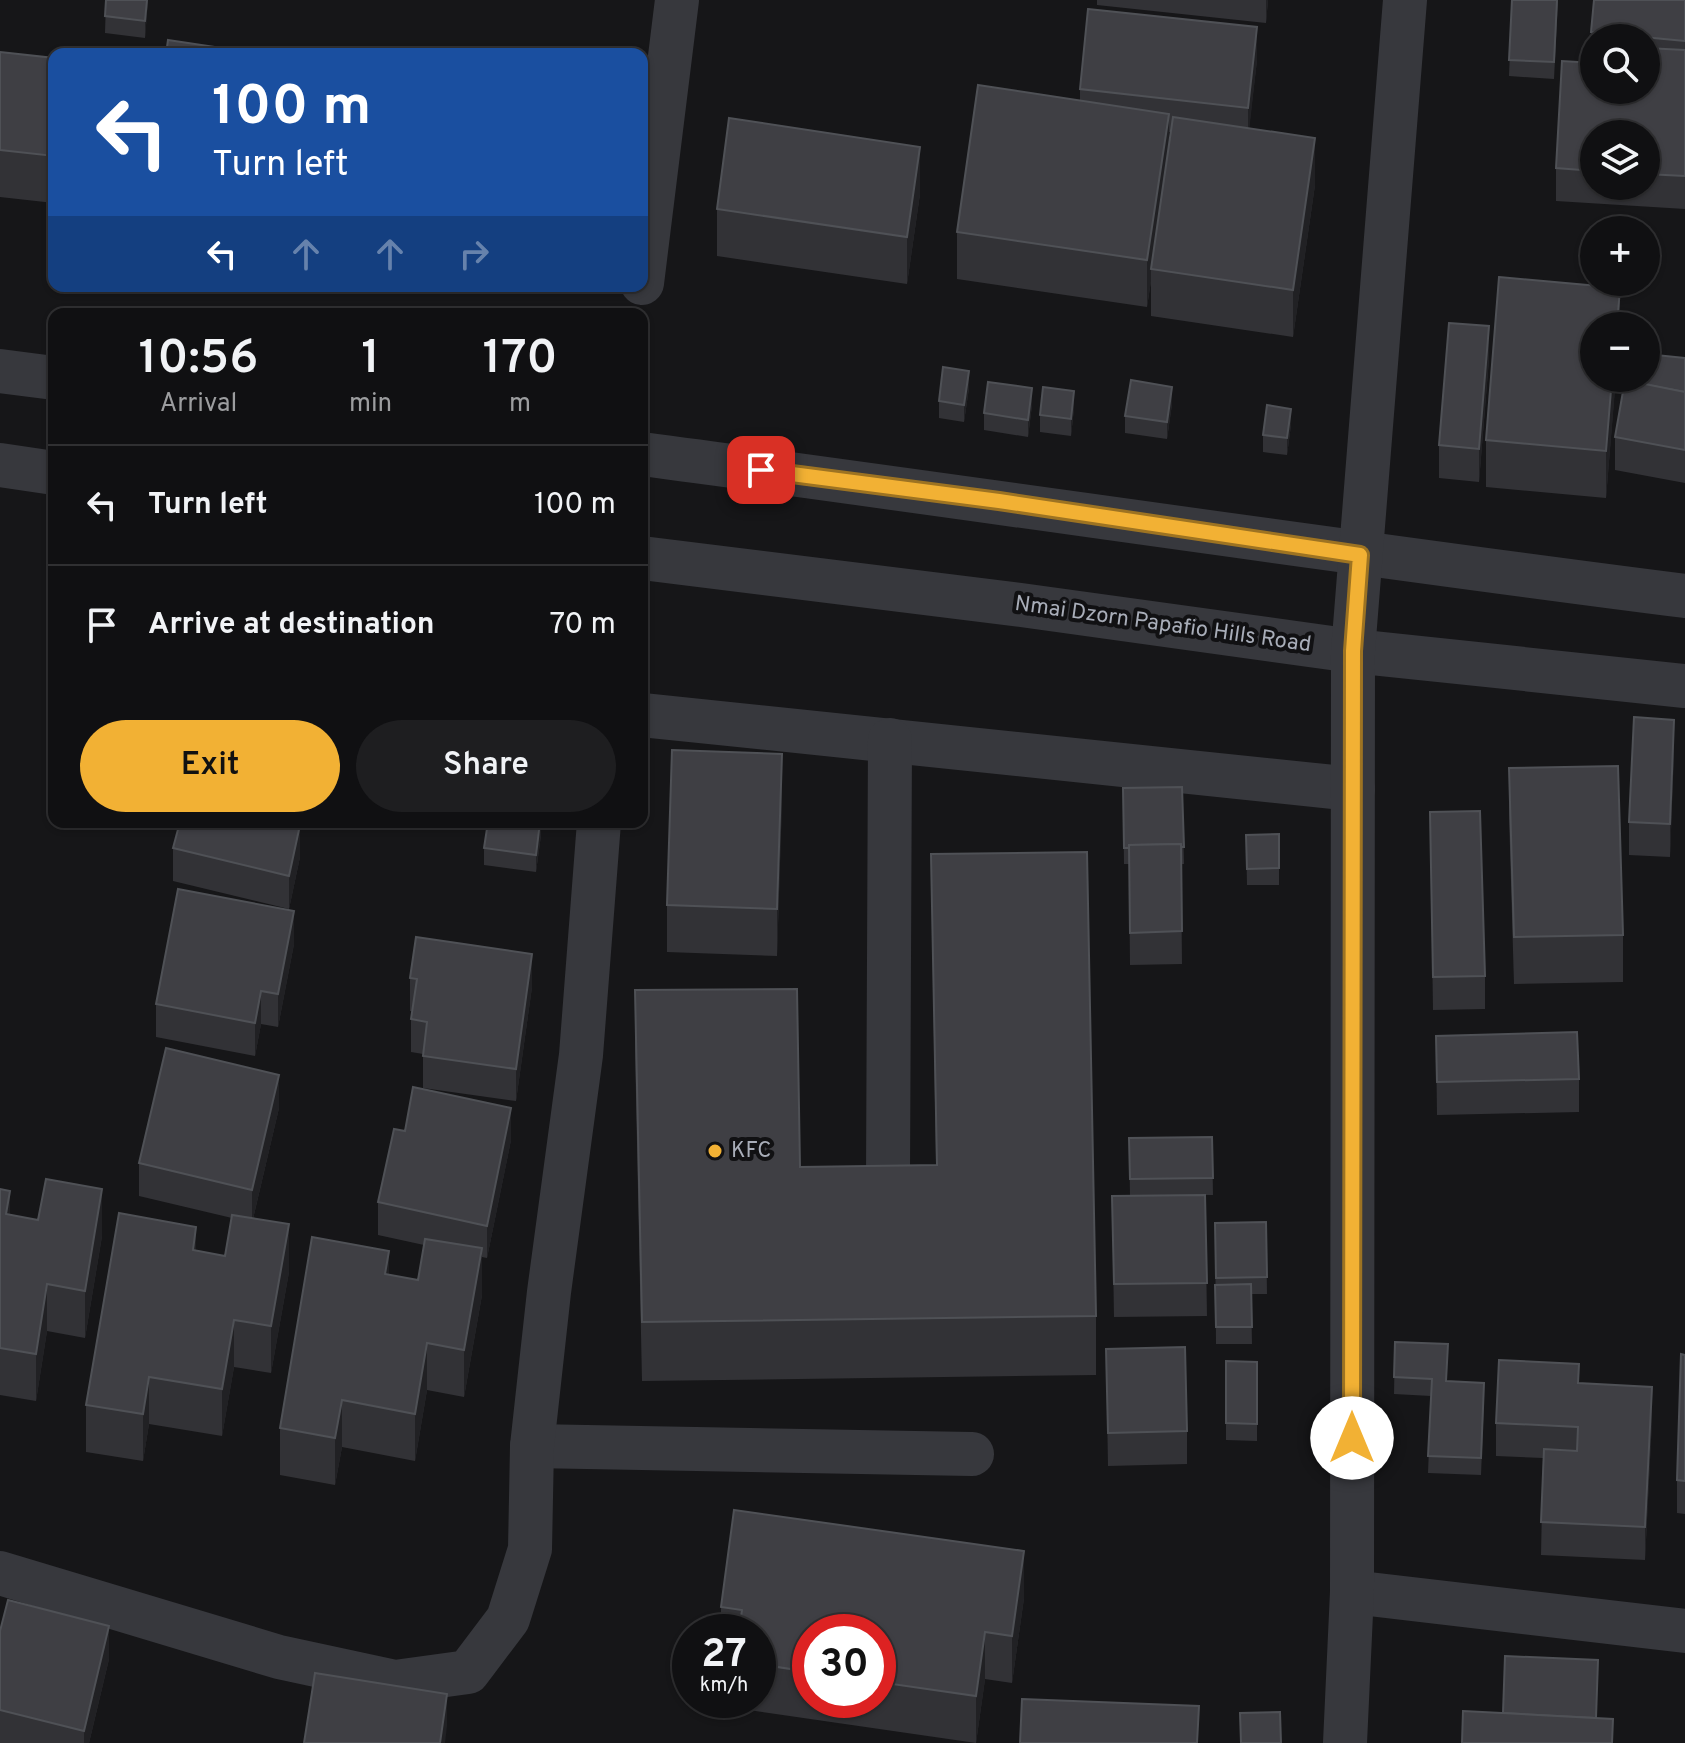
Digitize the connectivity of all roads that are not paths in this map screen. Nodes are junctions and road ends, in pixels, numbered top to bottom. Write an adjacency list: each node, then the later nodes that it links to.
1 (677, 0): 3 (street)
2 (1405, 0): 9 (street)
3 (648, 235)
4 (0, 371): 5 (street)
5 (48, 377)
6 (648, 455): 9 (street)
7 (0, 465): 8 (street)
8 (48, 472)
9 (1360, 555): 11 (street); 12 (street)
10 (648, 559): 12 (street, Nmai Dzorn Papafio Hills Road)
11 (1685, 596)
12 (1353, 651): 13 (street, Nmai Dzorn Papafio Hills Road); 16 (street)
13 (1685, 686)
14 (648, 716): 15 (street)
15 (890, 740): 16 (street); 18 (street)
16 (1353, 789): 22 (street)
17 (599, 828): 19 (street)
18 (888, 1177)
19 (532, 1446): 20 (street); 21 (street)
20 (972, 1454)
21 (0, 1573)
22 (1352, 1592): 23 (street); 24 (street)
23 (1685, 1631)
24 (1345, 1743)

